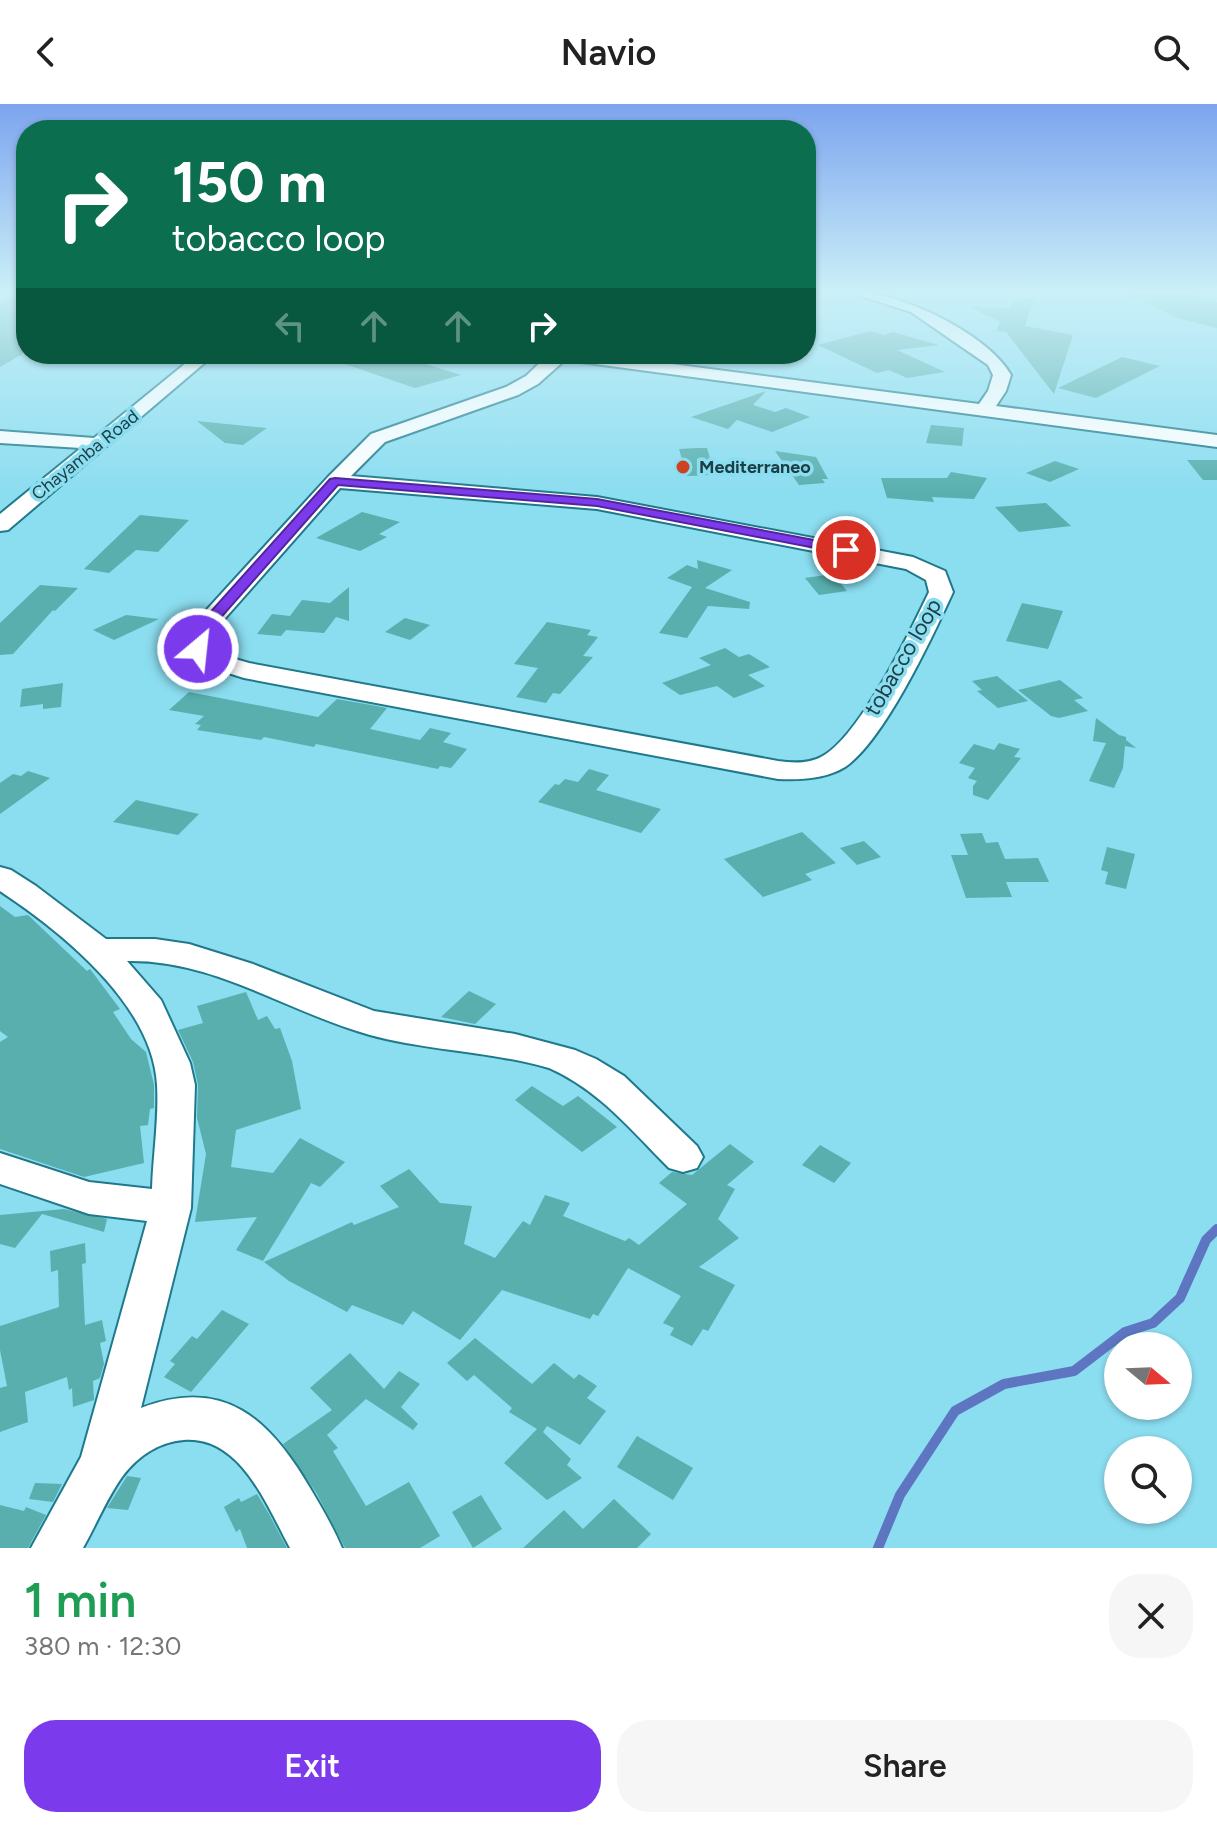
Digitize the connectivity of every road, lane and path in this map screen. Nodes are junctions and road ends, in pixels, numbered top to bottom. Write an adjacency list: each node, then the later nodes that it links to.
1 (991, 359): 5 (street)
2 (195, 364): 8 (street, Chayamba Road)
3 (549, 364): 9 (street)
4 (635, 364): 5 (street)
5 (984, 410): 7 (street)
6 (0, 437): 8 (street)
7 (1217, 441)
8 (100, 444): 10 (street, Chayamba Road)
9 (335, 481): 9 (street, tobacco loop)
10 (0, 525)
11 (0, 877): 12 (street)
12 (98, 950): 13 (street); 15 (street)
13 (683, 1157)
14 (0, 1168): 15 (street)
15 (171, 1208): 16 (street)
16 (103, 1465): 17 (street); 18 (street)
17 (56, 1548)
18 (317, 1548)

